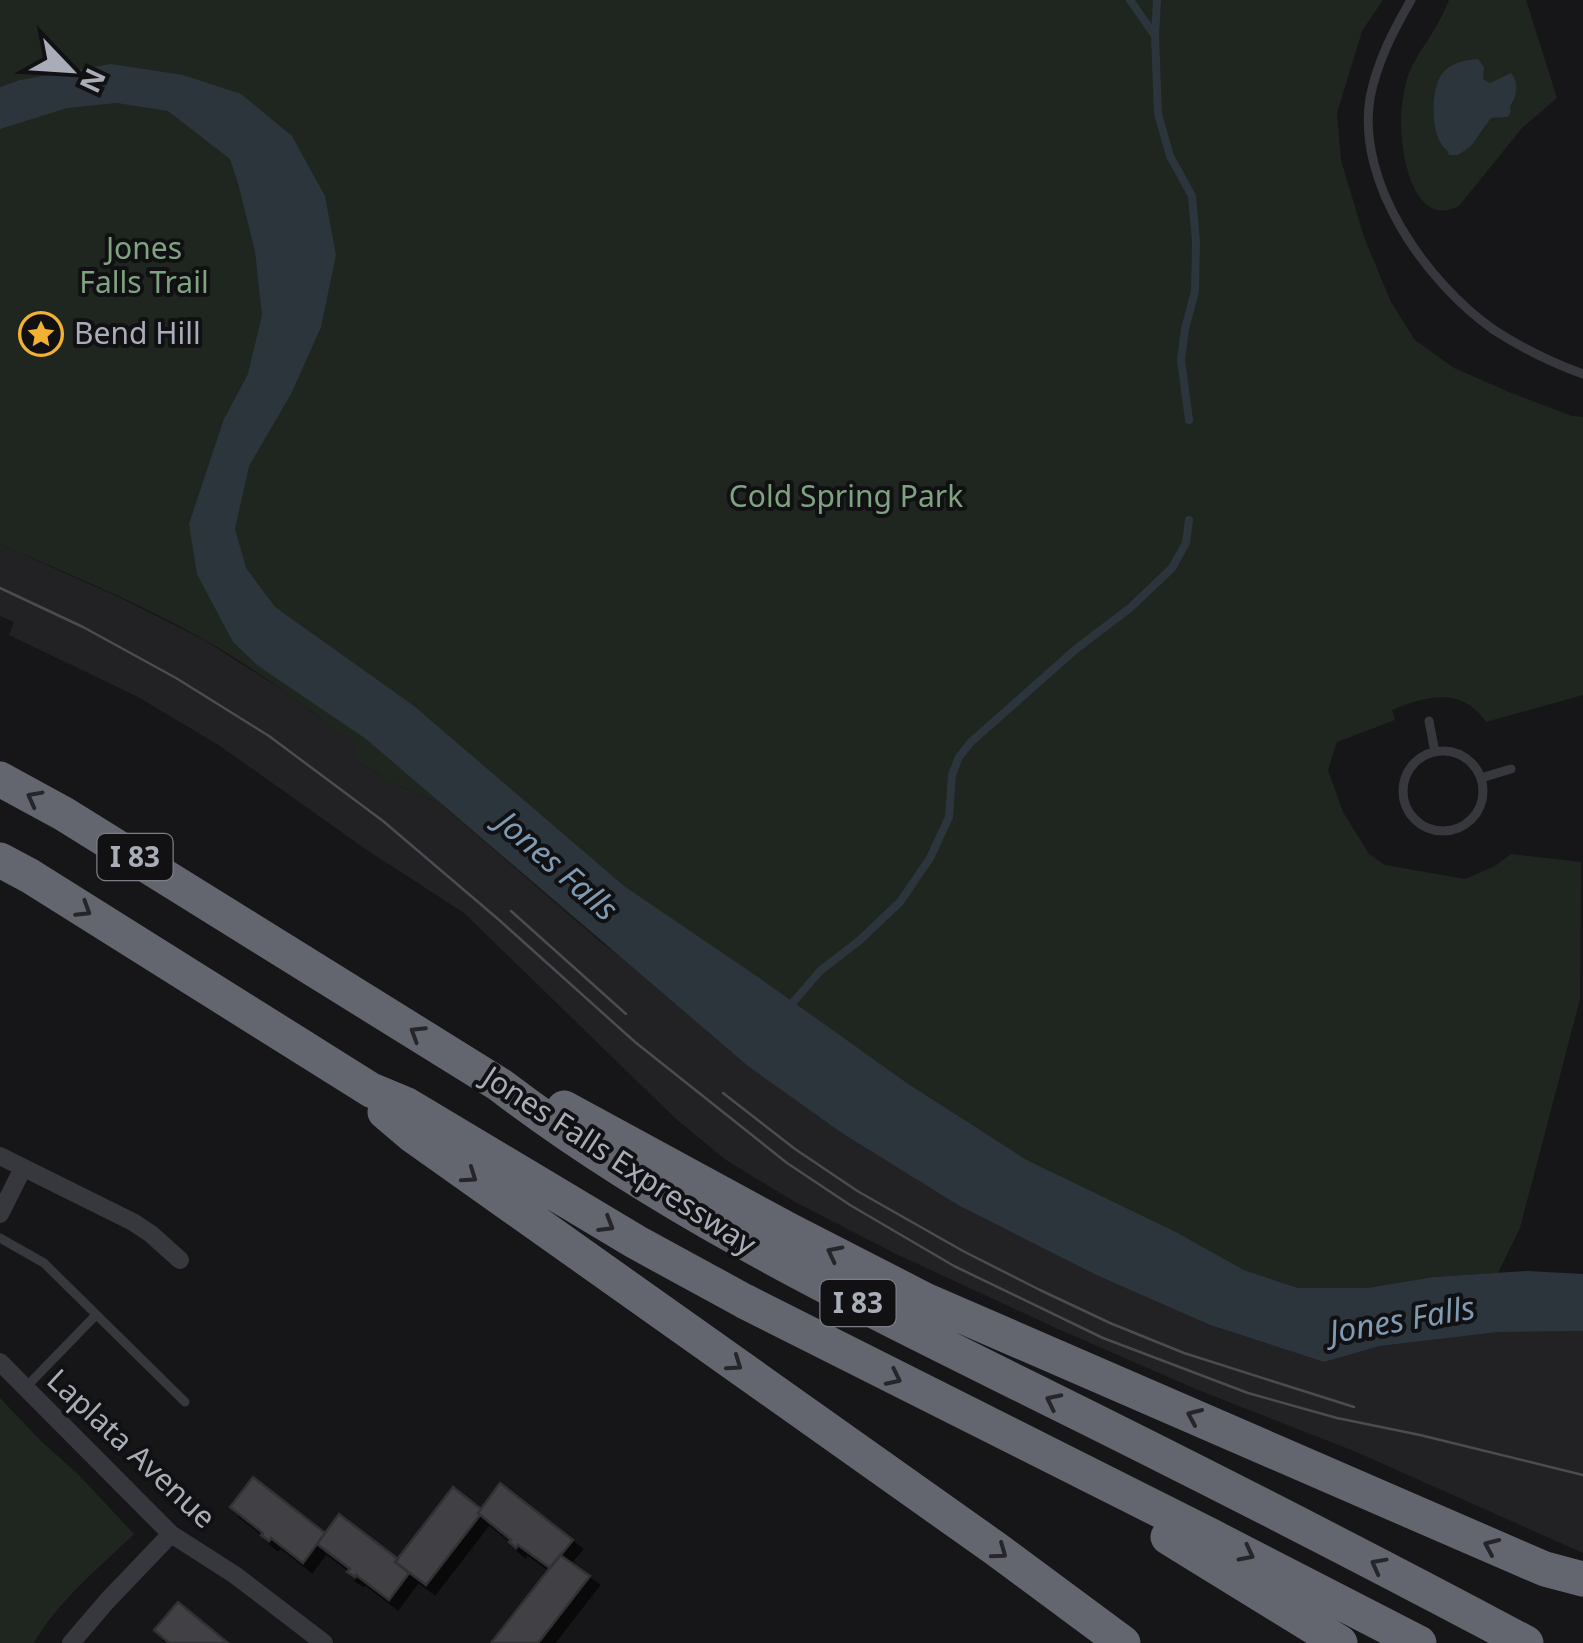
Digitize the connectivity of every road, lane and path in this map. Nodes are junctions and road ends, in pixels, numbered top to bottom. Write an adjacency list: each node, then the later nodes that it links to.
1 (1411, 0): 2 (lane)
2 (1583, 374)
3 (1429, 721): 4 (lane)
4 (1435, 752): 6 (lane); 6 (lane)
5 (1511, 769): 6 (lane)
6 (1481, 778)
7 (0, 779): 9 (highway, Jones Falls Expressway / I 83, one-way to 7)
8 (0, 860): 10 (highway, Jones Falls Expressway / I 83, one-way to 10)
9 (500, 1085): 22 (highway, one-way to 9); 28 (highway, Jones Falls Expressway / I 83, one-way to 9)
10 (371, 1090): 20 (highway, Jones Falls Expressway / I 83, one-way to 20); 25 (highway, one-way to 25)
11 (0, 1156): 12 (street)
12 (24, 1168): 13 (street); 15 (street)
13 (0, 1214)
14 (0, 1238): 16 (lane)
15 (180, 1260)
16 (95, 1316): 18 (lane); 19 (lane)
17 (0, 1362): 18 (street, Laplata Avenue)
18 (26, 1387): 21 (street, Laplata Avenue)
19 (184, 1402)
20 (972, 1416): 26 (highway); 27 (highway, Jones Falls Expressway / I 83, one-way to 27)
21 (171, 1534): 23 (street); 24 (street, Laplata Avenue)
22 (1583, 1579)
23 (71, 1643)
24 (324, 1643)
25 (1124, 1643)
26 (1340, 1643)
27 (1419, 1643)
28 (1526, 1643)

